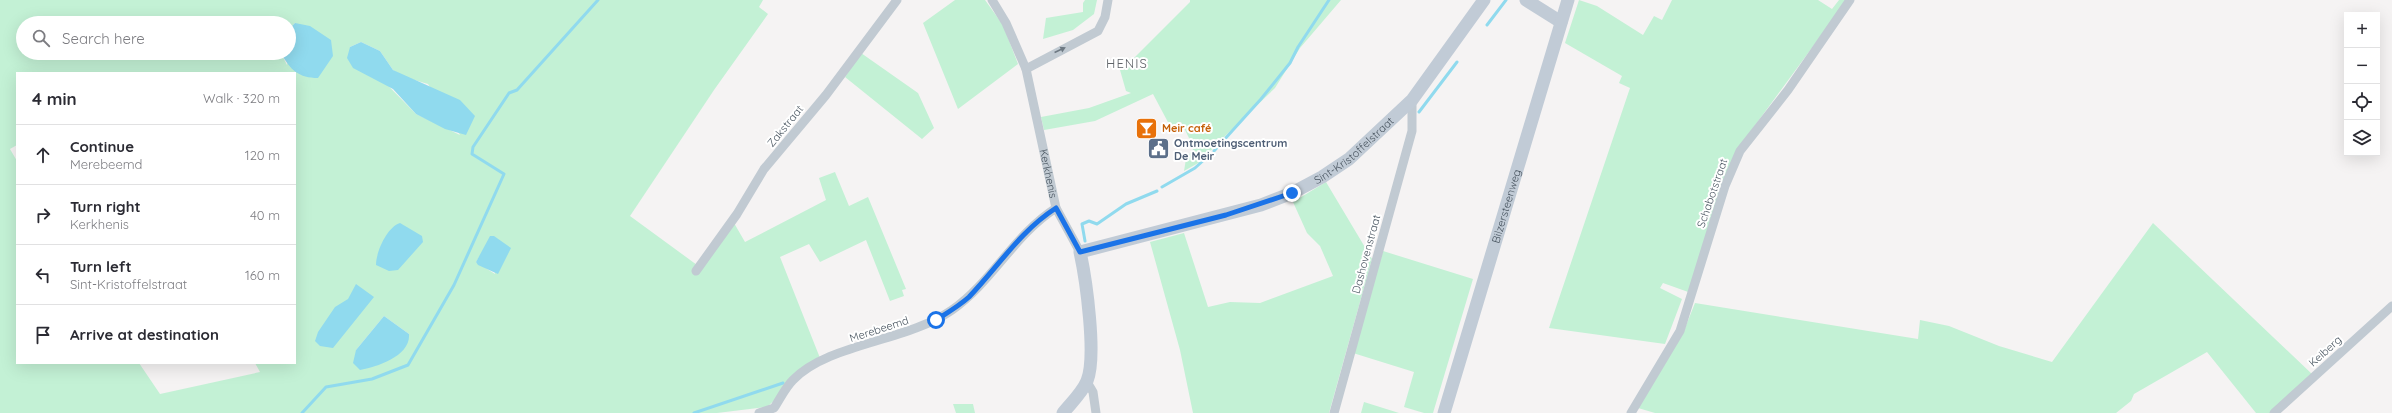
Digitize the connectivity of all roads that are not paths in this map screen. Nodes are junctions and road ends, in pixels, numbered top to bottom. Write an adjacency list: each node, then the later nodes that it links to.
1 (897, 0): 13 (street, Zakstraat)
2 (992, 0): 9 (street, Kerkhenis)
3 (1108, 0): 9 (street, one-way to 3)
4 (1484, 0): 10 (street, Sint-Kristoffelstraat)
5 (1526, 0): 8 (street)
6 (1568, 0): 8 (street, Bilzersteenweg)
7 (1850, 0): 21 (street, Schabotstraat)
8 (1561, 22): 20 (street, Bilzersteenweg)
9 (1026, 69): 11 (street, Kerkhenis)
10 (1412, 100): 12 (street, Sint-Kristoffelstraat); 19 (street, Dashovenstraat)
11 (1056, 208): 12 (street, Kerkhenis); 16 (street, Merebeemd)
12 (1080, 252): 15 (street, Kerkhenis)
13 (696, 270)
14 (2392, 306): 22 (street, Keiberg)
15 (1087, 382): 17 (street, Kerkhenis); 18 (street)
16 (759, 413)
17 (1063, 413)
18 (1096, 413)
19 (1334, 413)
20 (1444, 413)
21 (1632, 413)
22 (2274, 413)

